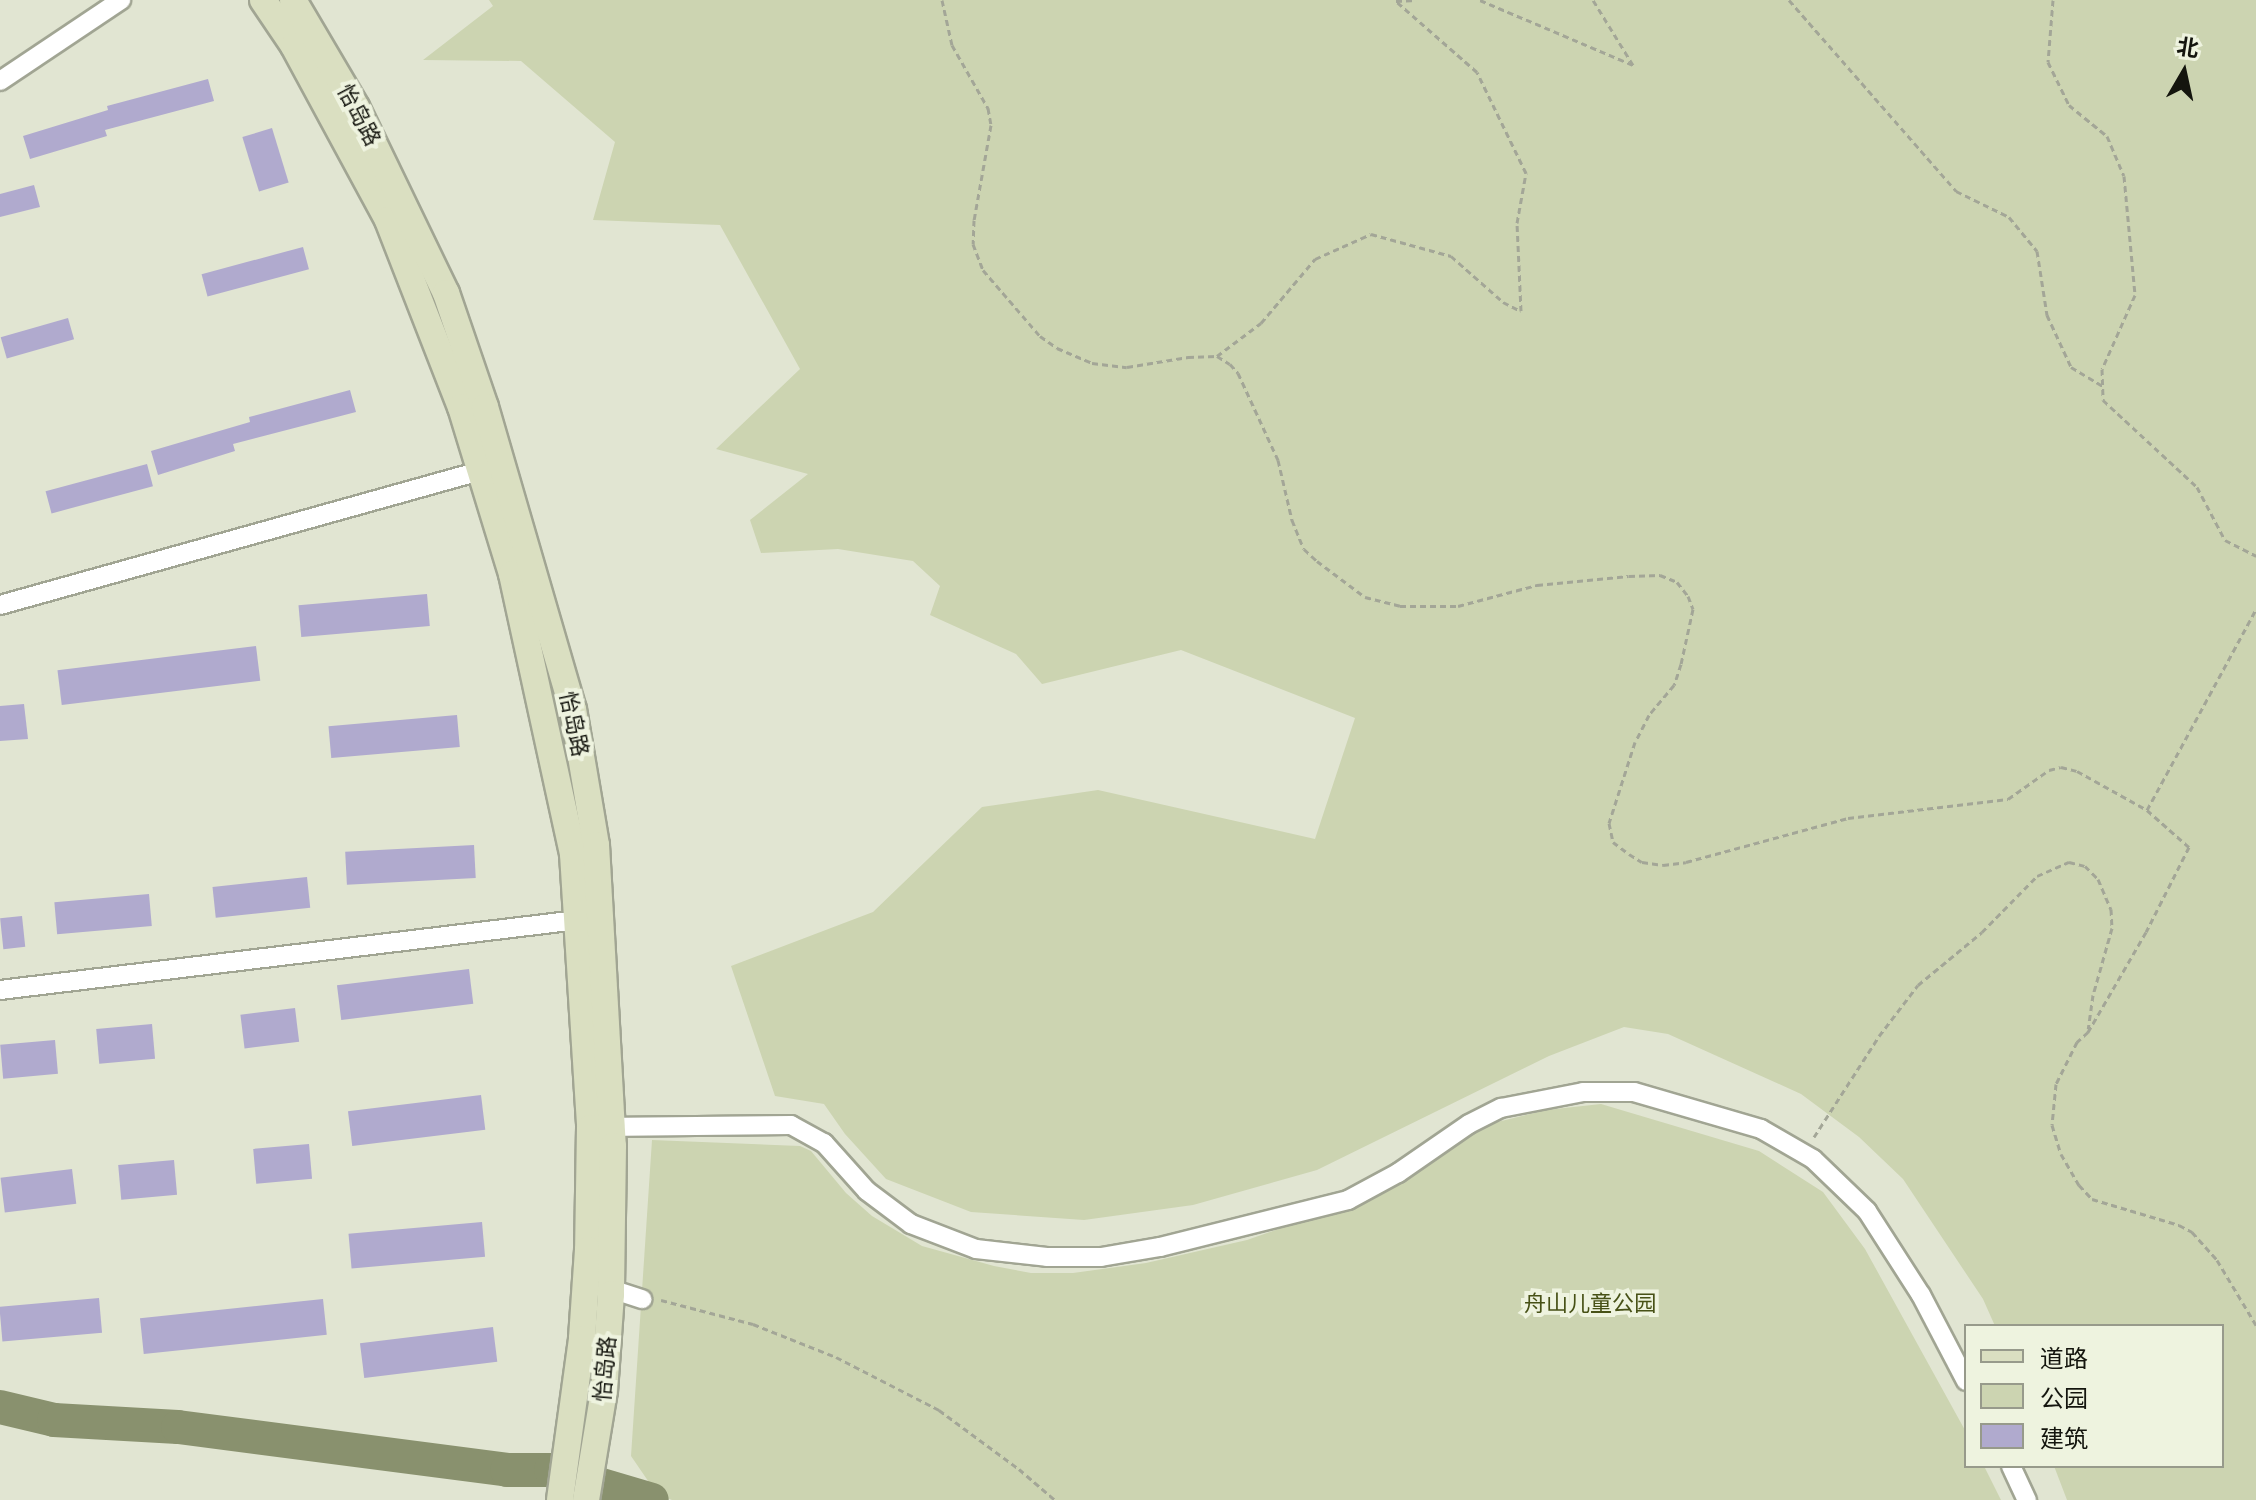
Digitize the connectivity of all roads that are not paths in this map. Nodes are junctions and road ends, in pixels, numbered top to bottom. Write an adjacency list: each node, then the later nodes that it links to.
1 (121, 0): 4 (street)
2 (263, 0): 5 (street)
3 (293, 0): 9 (street, 怡岛路)
4 (0, 81)
5 (480, 471): 6 (street); 7 (street)
6 (0, 605)
7 (578, 920): 8 (street); 9 (street)
8 (0, 990)
9 (601, 1127): 10 (street, 怡岛路); 12 (street); 14 (street)
10 (611, 1289): 11 (street); 15 (street, 怡岛路)
11 (642, 1299)
12 (1964, 1377)
13 (2012, 1468): 16 (street)
14 (560, 1500)
15 (586, 1500)
16 (2027, 1500)

